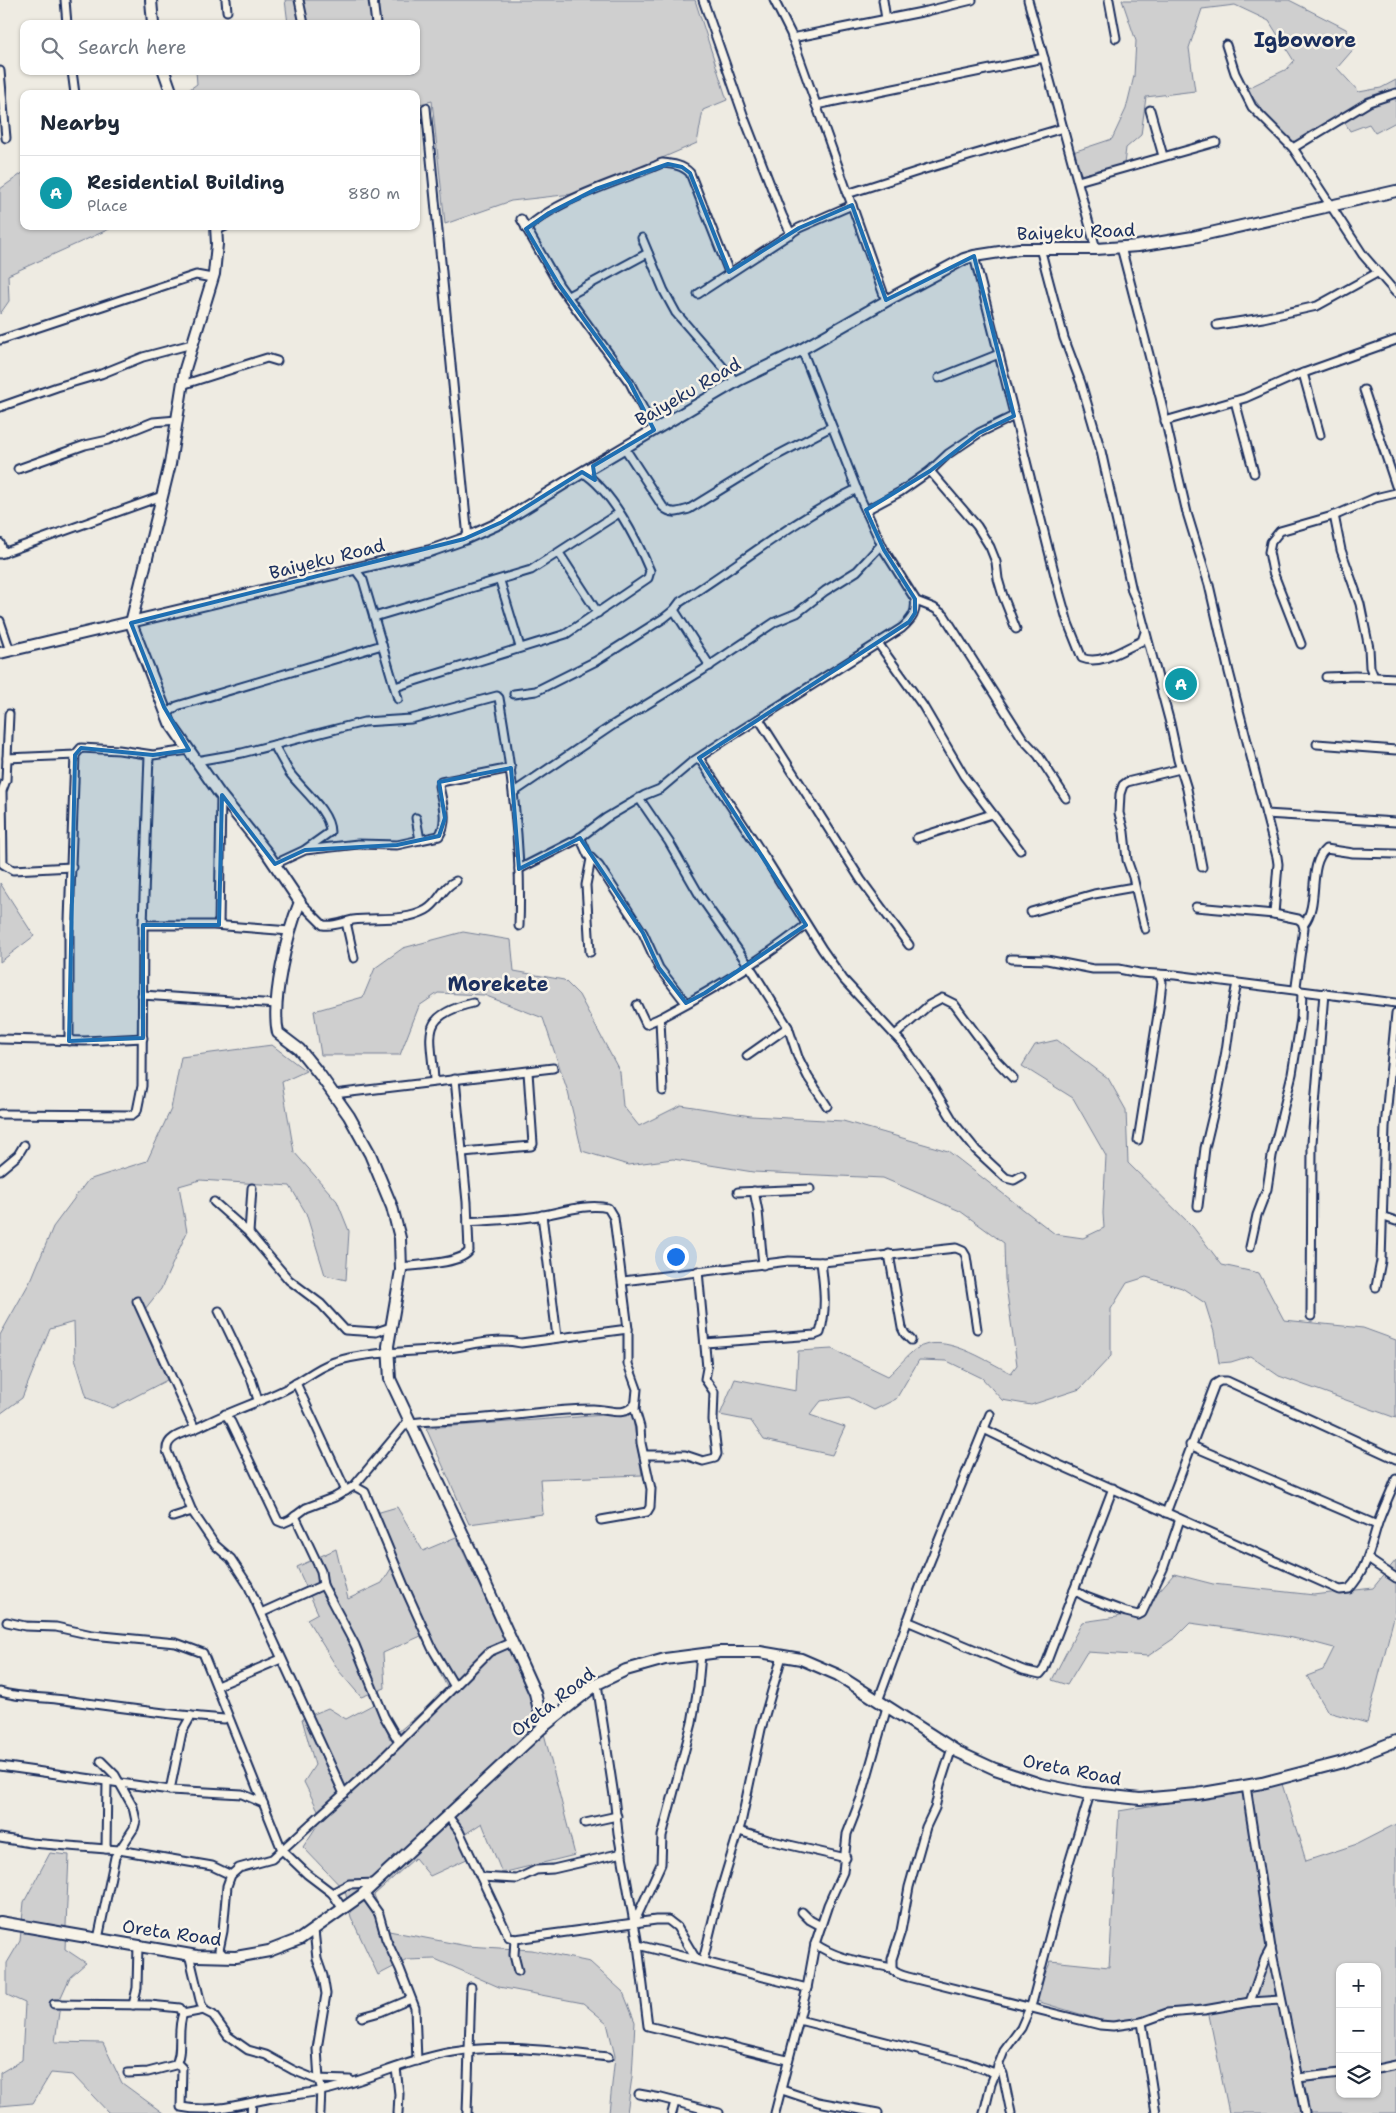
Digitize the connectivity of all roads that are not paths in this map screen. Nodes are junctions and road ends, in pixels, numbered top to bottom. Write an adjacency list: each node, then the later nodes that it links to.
1 (65, 0): 15 (street)
2 (151, 0): 16 (street)
3 (226, 0): 13 (street)
4 (299, 0): 17 (street)
5 (373, 0): 18 (street)
6 (703, 0): 46 (street)
7 (774, 0): 19 (street)
8 (883, 0): 14 (street)
9 (972, 0): 12 (street)
10 (1028, 0): 22 (street)
11 (1108, 0): 20 (street)
12 (955, 2): 14 (street)
13 (227, 11)
14 (886, 19): 19 (street)
15 (67, 20)
16 (153, 20)
17 (303, 20)
18 (376, 20)
19 (792, 38): 30 (street)
20 (1116, 38)
21 (1226, 45): 36 (street)
22 (1044, 58): 30 (street); 33 (street)
23 (0, 71): 29 (street)
24 (72, 75): 26 (street)
25 (165, 75): 27 (street)
26 (74, 90)
27 (171, 90)
28 (1396, 93): 36 (street)
29 (1, 95): 34 (street)
30 (816, 105): 40 (street)
31 (426, 108): 94 (street)
32 (1150, 110): 37 (street)
33 (1063, 128): 38 (street); 40 (street)
34 (6, 138)
35 (1216, 142): 37 (street)
36 (1293, 148): 42 (street)
37 (1164, 156): 38 (street)
38 (1078, 181): 50 (street)
39 (1396, 191): 42 (street, Baiyeku Road)
40 (848, 194): 41 (street)
41 (852, 206): 46 (street); 59 (street)
42 (1331, 206): 48 (street, Baiyeku Road); 54 (street)
43 (521, 219): 44 (street)
44 (526, 228): 53 (street); 58 (street)
45 (219, 230): 55 (street)
46 (791, 234): 53 (street)
47 (642, 238): 51 (street)
48 (1121, 247): 50 (street, Baiyeku Road); 76 (street)
49 (1040, 248): 50 (street, Baiyeku Road); 52 (street, Baiyeku Road); 110 (street)
50 (1096, 249)
51 (648, 253): 58 (street); 69 (street)
52 (974, 256): 59 (street, Baiyeku Road); 65 (street)
53 (729, 272): 57 (street)
54 (1377, 273): 56 (street); 60 (street)
55 (212, 278): 61 (street); 63 (street)
56 (1396, 293)
57 (698, 294)
58 (568, 296): 78 (street)
59 (886, 301): 64 (street, Baiyeku Road)
60 (1217, 325)
61 (0, 340)
62 (1396, 340): 67 (street)
63 (192, 344): 70 (street); 73 (street)
64 (802, 350): 69 (street, Baiyeku Road); 77 (street)
65 (999, 354): 68 (street); 74 (street)
66 (277, 361): 70 (street)
67 (1303, 374): 72 (street); 79 (street)
68 (939, 378)
69 (736, 382): 78 (street, Baiyeku Road)
70 (182, 385): 75 (street)
71 (1364, 390): 87 (street)
72 (1235, 400): 76 (street); 85 (street)
73 (0, 407)
74 (1014, 416): 83 (street); 110 (street)
75 (177, 420): 82 (street); 90 (street)
76 (1165, 421): 147 (street)
77 (832, 427): 80 (street); 88 (street)
78 (654, 430): 80 (street, Baiyeku Road)
79 (1320, 435)
80 (624, 447): 81 (street, Baiyeku Road)
81 (593, 466): 84 (street, Baiyeku Road); 86 (street)
82 (18, 469)
83 (930, 471): 91 (street); 109 (street)
84 (582, 472): 86 (street); 94 (street, Baiyeku Road)
85 (1254, 473)
86 (595, 480): 92 (street)
87 (1396, 486)
88 (856, 489): 91 (street); 104 (street)
89 (1396, 493): 93 (street)
90 (162, 496): 97 (street); 108 (street)
91 (867, 510): 96 (street)
92 (619, 513): 98 (street); 105 (street)
93 (1334, 516): 112 (street); 117 (street)
94 (468, 538): 101 (street, Baiyeku Road)
95 (0, 543): 97 (street)
96 (881, 545): 99 (street); 100 (street)
97 (2, 553)
98 (559, 553): 102 (street); 105 (street)
99 (875, 553): 100 (street); 116 (street)
100 (886, 554): 103 (street)
101 (359, 568): 106 (street); 108 (street, Baiyeku Road)
102 (500, 581): 106 (street); 114 (street)
103 (916, 601): 111 (street); 145 (street)
104 (674, 610): 116 (street); 123 (street)
105 (598, 613): 114 (street)
106 (374, 617): 113 (street)
107 (0, 621): 115 (street)
108 (131, 623): 115 (street, Baiyeku Road); 125 (street)
109 (1016, 629)
110 (1145, 642): 140 (street)
111 (878, 643): 129 (street); 146 (street)
112 (1301, 644)
113 (382, 645): 122 (street); 126 (street)
114 (520, 647): 122 (street)
115 (5, 652)
116 (710, 666): 142 (street)
117 (1370, 667): 118 (street); 120 (street)
118 (1362, 676): 119 (street); 120 (street)
119 (1326, 677)
120 (1374, 677): 121 (street)
121 (1396, 678)
122 (395, 688): 124 (street)
123 (514, 694)
124 (398, 699)
125 (162, 703): 126 (street); 128 (street)
126 (177, 706): 128 (street)
127 (9, 714): 136 (street)
128 (166, 714): 132 (street)
129 (759, 719): 137 (street); 175 (street)
130 (274, 744): 138 (street); 139 (street); 153 (street)
131 (1317, 744): 133 (street)
132 (189, 750): 135 (street); 138 (street)
133 (1396, 750)
134 (74, 755): 135 (street); 136 (street); 158 (street)
135 (149, 755): 169 (street)
136 (7, 758): 141 (street)
137 (699, 758): 144 (street); 171 (street)
138 (196, 761): 143 (street)
139 (511, 768): 142 (street); 152 (street)
140 (1180, 769): 159 (street); 162 (street)
141 (1, 791): 158 (street)
142 (514, 792): 160 (street)
143 (221, 795): 157 (street); 170 (street)
144 (639, 798): 150 (street); 179 (street)
145 (1066, 798)
146 (992, 814): 151 (street); 154 (street)
147 (1266, 814): 149 (street); 166 (street)
148 (416, 818): 152 (street)
149 (1396, 822)
150 (580, 837): 156 (street); 160 (street)
151 (917, 838)
152 (420, 840): 153 (street)
153 (306, 850): 157 (street)
154 (1020, 850)
155 (1396, 854): 168 (street)
156 (591, 859): 176 (street); 188 (street)
157 (275, 864): 163 (street)
158 (72, 867): 198 (street)
159 (1202, 867)
160 (520, 869): 172 (street)
161 (456, 881): 167 (street)
162 (1134, 887): 165 (street); 173 (street)
163 (300, 902): 167 (street); 174 (street)
164 (1196, 907): 166 (street)
165 (1031, 912)
166 (1274, 914): 168 (street)
167 (346, 922): 177 (street)
168 (1304, 924): 184 (street)
169 (144, 925): 170 (street); 186 (street)
170 (219, 925): 174 (street)
171 (806, 925): 179 (street); 195 (street)
172 (519, 926)
173 (1145, 929)
174 (290, 931): 190 (street)
175 (908, 945)
176 (590, 952)
177 (354, 958)
178 (1011, 959): 180 (street)
179 (749, 966): 188 (street); 194 (street)
180 (1159, 974): 181 (street); 182 (street)
181 (1168, 974): 182 (street); 183 (street)
182 (1162, 982): 210 (street)
183 (1237, 983): 184 (street); 220 (street)
184 (1297, 990): 185 (street); 226 (street)
185 (1324, 993): 189 (street); 236 (street)
186 (142, 995): 190 (street); 196 (street)
187 (473, 1003): 205 (street)
188 (686, 1003): 193 (street)
189 (1396, 1003)
190 (277, 1004): 207 (street)
191 (638, 1005): 193 (street)
192 (1396, 1013): 201 (street)
193 (660, 1018): 206 (street)
194 (788, 1027): 199 (street); 208 (street)
195 (895, 1035): 203 (street); 214 (street)
196 (143, 1038): 198 (street); 209 (street)
197 (0, 1039): 198 (street)
198 (69, 1041)
199 (747, 1056)
200 (553, 1068): 202 (street)
201 (1393, 1070): 222 (street)
202 (528, 1072): 204 (street); 212 (street)
203 (1013, 1078)
204 (455, 1079): 205 (street); 212 (street)
205 (434, 1081): 207 (street)
206 (663, 1091)
207 (334, 1094): 230 (street)
208 (827, 1106)
209 (0, 1114)
210 (1138, 1140)
211 (24, 1145): 213 (street)
212 (463, 1152): 224 (street)
213 (0, 1170)
214 (1021, 1176)
215 (252, 1188): 225 (street)
216 (810, 1189): 217 (street)
217 (754, 1191): 218 (street); 229 (street)
218 (738, 1192)
219 (214, 1202): 225 (street)
220 (1198, 1206)
221 (542, 1215): 224 (street); 232 (street); 240 (street)
222 (1384, 1217): 223 (street); 233 (street)
223 (1396, 1221)
224 (468, 1222): 230 (street)
225 (249, 1233): 237 (street)
226 (1250, 1247)
227 (889, 1254): 228 (street); 239 (street); 241 (street)
228 (820, 1262): 229 (street); 242 (street)
229 (764, 1265): 231 (street)
230 (400, 1267): 237 (street)
231 (698, 1271): 232 (street); 242 (street)
232 (624, 1281): 238 (street)
233 (1376, 1287)
234 (138, 1301): 250 (street)
235 (219, 1311): 245 (street)
236 (1311, 1316)
237 (391, 1327): 243 (street)
238 (628, 1329): 240 (street); 246 (street)
239 (977, 1329)
240 (557, 1337): 243 (street)
241 (911, 1340)
242 (705, 1344): 253 (street)
243 (388, 1354): 244 (street); 249 (street)
244 (296, 1383): 245 (street); 258 (street)
245 (258, 1400): 247 (street)
246 (634, 1404): 249 (street); 253 (street)
247 (225, 1414): 250 (street); 261 (street)
248 (990, 1414): 251 (street)
249 (410, 1422): 256 (street); 275 (street)
250 (195, 1429): 259 (street)
251 (984, 1429): 257 (street); 274 (street)
252 (1190, 1446): 254 (street); 260 (street); 265 (street)
253 (645, 1455): 264 (street)
254 (1396, 1459)
255 (1396, 1479): 265 (street)
256 (354, 1486): 258 (street); 281 (street)
257 (1113, 1488): 260 (street); 269 (street)
258 (346, 1491): 261 (street)
259 (192, 1511): 262 (street); 272 (street)
260 (1166, 1512): 263 (street)
261 (295, 1516): 268 (street)
262 (172, 1517)
263 (1180, 1519): 266 (street); 270 (street)
264 (602, 1520)
265 (1377, 1525): 266 (street)
266 (1368, 1559): 267 (street)
267 (1396, 1578)
268 (323, 1586): 272 (street); 288 (street)
269 (1074, 1590): 270 (street); 271 (street)
270 (1086, 1597): 271 (street)
271 (1069, 1602): 274 (street)
272 (261, 1613): 278 (street)
273 (7, 1622): 280 (street)
274 (907, 1622): 283 (street)
275 (512, 1642): 281 (street); 286 (street)
276 (701, 1654): 277 (street, Oreta Road); 279 (street, Oreta Road); 317 (street)
277 (782, 1656): 283 (street, Oreta Road); 302 (street)
278 (281, 1659): 280 (street); 296 (street)
279 (597, 1684): 286 (street, Oreta Road); 300 (street)
280 (217, 1686): 298 (street)
281 (455, 1686): 288 (street)
282 (0, 1692): 284 (street)
283 (882, 1704): 289 (street, Oreta Road); 308 (street)
284 (191, 1716): 285 (street); 295 (street)
285 (224, 1719)
286 (543, 1727): 299 (street, Oreta Road)
287 (1396, 1741): 294 (street, Oreta Road)
288 (398, 1742): 296 (street)
289 (952, 1748): 297 (street, Oreta Road); 331 (street)
290 (100, 1761): 293 (street)
291 (0, 1766): 292 (street)
292 (107, 1781): 293 (street); 304 (street)
293 (118, 1782): 295 (street); 305 (street)
294 (1246, 1786): 297 (street, Oreta Road); 325 (street)
295 (170, 1790): 298 (street)
296 (344, 1794): 306 (street)
297 (1090, 1794): 340 (street)
298 (263, 1803): 306 (street)
299 (448, 1816): 310 (street); 311 (street, Oreta Road)
300 (617, 1816): 301 (street); 307 (street)
301 (585, 1824)
302 (739, 1831): 308 (street); 328 (street)
303 (0, 1838): 304 (street)
304 (106, 1849): 305 (street)
305 (119, 1850): 309 (street); 320 (street)
306 (282, 1850): 309 (street); 312 (street)
307 (622, 1853): 310 (street); 317 (street)
308 (846, 1858): 318 (street)
309 (231, 1874): 327 (street)
310 (481, 1877): 321 (street)
311 (376, 1883): 312 (street); 313 (street, Oreta Road)
312 (332, 1893): 314 (street)
313 (364, 1893): 314 (street, Oreta Road); 335 (street)
314 (343, 1909): 319 (street, Oreta Road)
315 (802, 1912): 318 (street)
316 (0, 1922): 320 (street, Oreta Road)
317 (634, 1924): 321 (street); 323 (street); 328 (street)
318 (821, 1926): 322 (street)
319 (314, 1930): 327 (street, Oreta Road); 359 (street)
320 (98, 1939): 324 (street, Oreta Road)
321 (515, 1939): 332 (street)
322 (815, 1944): 331 (street); 334 (street)
323 (638, 1945): 328 (street); 348 (street)
324 (138, 1946): 326 (street, Oreta Road); 339 (street)
325 (1271, 1948): 329 (street); 330 (street)
326 (189, 1954): 327 (street, Oreta Road); 341 (street)
327 (224, 1956)
328 (700, 1960): 334 (street)
329 (1274, 1963): 330 (street); 336 (street)
330 (1263, 1965): 337 (street)
331 (892, 1968): 340 (street)
332 (518, 1971)
333 (471, 1987): 346 (street)
334 (807, 1988): 344 (street)
335 (411, 1999): 343 (street); 349 (street)
336 (1281, 2000): 337 (street); 358 (street)
337 (1250, 2002): 345 (street)
338 (54, 2004): 339 (street)
339 (133, 2006): 342 (street)
340 (1030, 2007): 345 (street); 351 (street)
341 (204, 2010): 342 (street); 359 (street)
342 (183, 2014): 350 (street)
343 (362, 2017)
344 (799, 2020): 348 (street); 356 (street)
345 (1142, 2022): 376 (street)
346 (470, 2050): 347 (street); 349 (street); 369 (street)
347 (608, 2057)
348 (787, 2060): 362 (street)
349 (417, 2061): 353 (street)
350 (177, 2062): 355 (street); 365 (street)
351 (998, 2065): 356 (street); 375 (street)
352 (1396, 2065): 354 (street)
353 (396, 2068): 360 (street); 368 (street)
354 (1381, 2068)
355 (128, 2073)
356 (995, 2073): 374 (street)
357 (1336, 2073): 358 (street)
358 (1298, 2078): 377 (street)
359 (319, 2080): 360 (street); 361 (street)
360 (356, 2080): 361 (street)
361 (321, 2090): 365 (street); 367 (street)
362 (782, 2090): 372 (street); 373 (street)
363 (639, 2094): 364 (street)
364 (675, 2102): 370 (street); 371 (street)
365 (252, 2103): 366 (street)
366 (251, 2113)
367 (320, 2113)
368 (398, 2113)
369 (467, 2113)
370 (672, 2113)
371 (719, 2113)
372 (775, 2113)
373 (878, 2113)
374 (984, 2113)
375 (1011, 2113)
376 (1156, 2113)
377 (1305, 2113)

